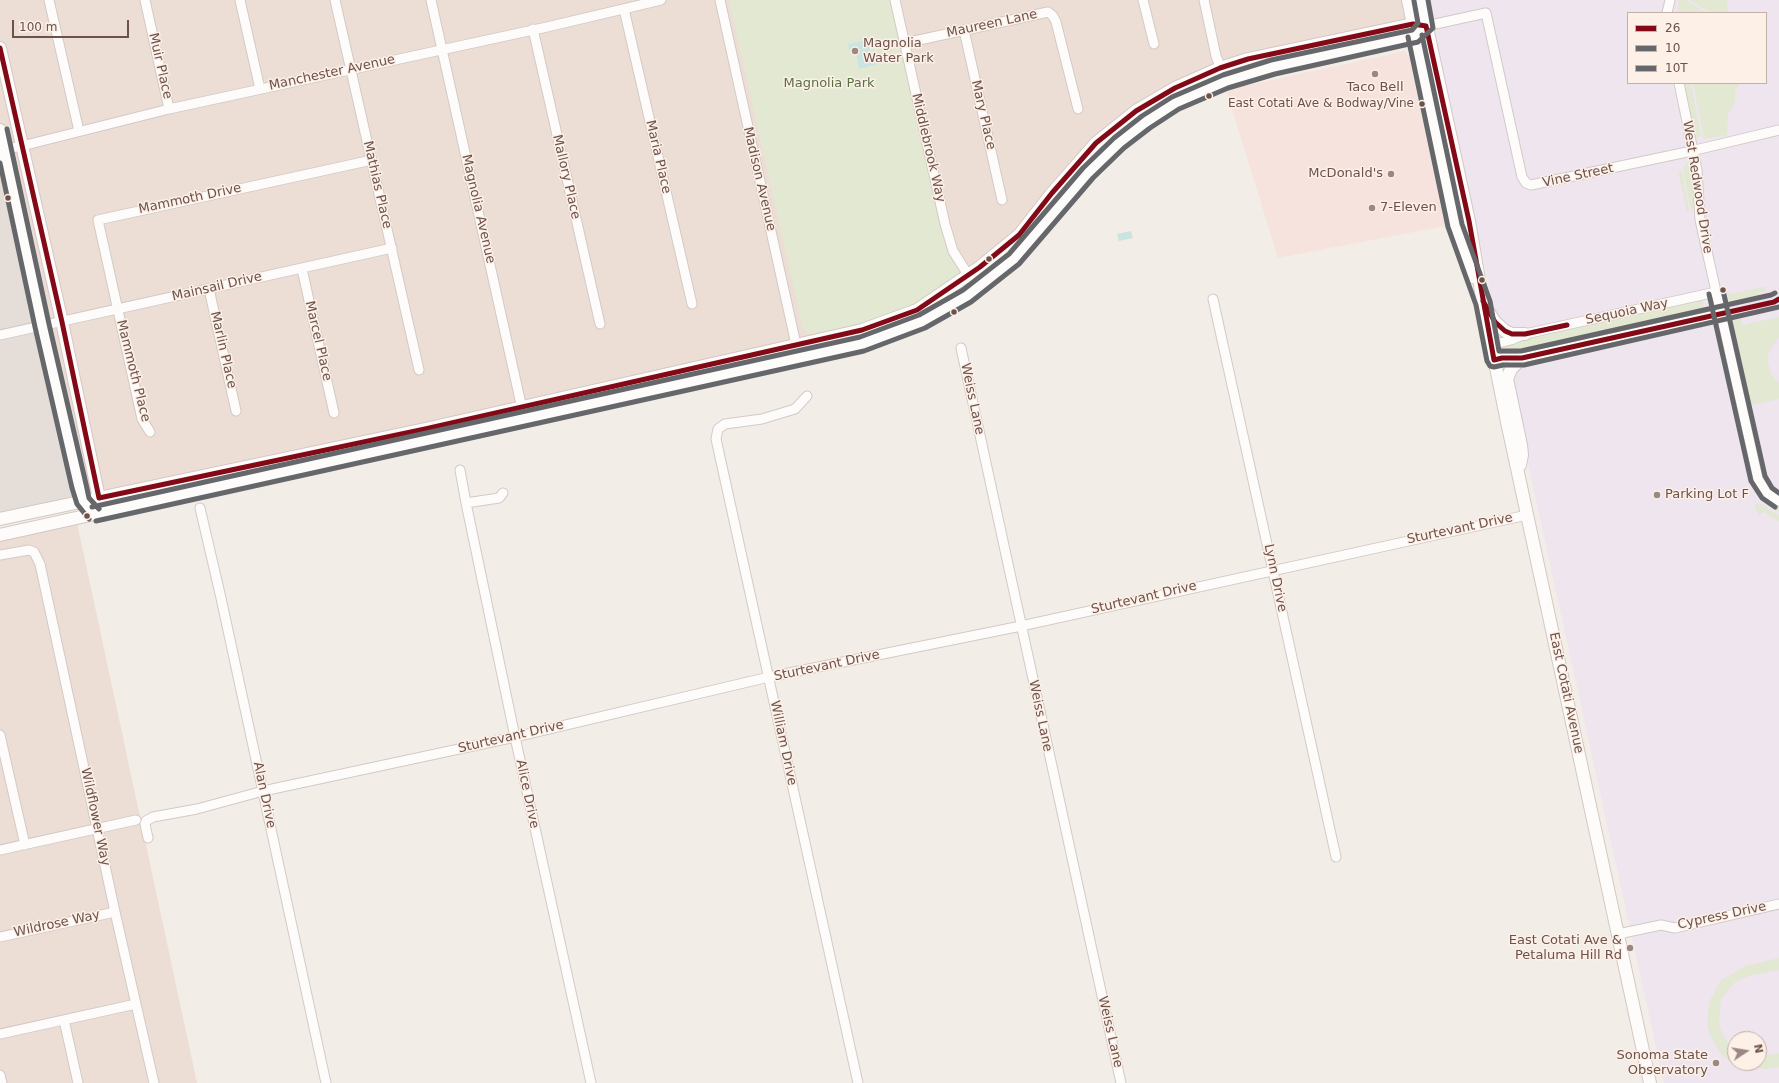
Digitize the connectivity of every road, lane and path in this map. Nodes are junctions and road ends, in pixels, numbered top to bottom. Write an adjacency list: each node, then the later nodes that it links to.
1 (49, 0): 34 (street)
2 (145, 0): 30 (street, Muir Place)
3 (240, 0): 29 (street)
4 (336, 0): 26 (street, Mathias Place)
5 (431, 0): 24 (street, Magnolia Avenue)
6 (661, 0): 14 (street, Manchester Avenue)
7 (720, 0): 58 (street, Madison Avenue)
8 (895, 0): 21 (street, Middlebrook Way)
9 (1143, 0): 22 (street)
10 (1204, 0): 25 (street)
11 (1408, 0): 16 (street, East Cotati Avenue)
12 (1421, 0): 17 (street, East Cotati Avenue)
13 (1670, 0): 15 (street)
14 (624, 9): 18 (street, Manchester Avenue); 48 (street, Maria Place)
15 (1667, 12)
16 (1413, 24): 17 (street); 20 (street, East Cotati Avenue); 25 (street)
17 (1426, 26): 20 (street); 37 (street, Vine Street); 47 (street, East Cotati Avenue)
18 (533, 29): 24 (street, Manchester Avenue); 52 (street, Mallory Place)
19 (964, 30): 21 (street, Maureen Lane); 31 (street, Maureen Lane); 39 (street, Mary Place)
20 (1415, 36): 27 (street); 47 (street, East Cotati Avenue)
21 (904, 43): 42 (street, Middlebrook Way)
22 (1154, 44)
23 (0, 48): 35 (street)
24 (442, 49): 26 (street, Manchester Avenue); 63 (street, Magnolia Avenue)
25 (1220, 68): 27 (street); 42 (street)
26 (351, 70): 29 (street, Manchester Avenue); 38 (street, Mathias Place)
27 (1226, 80): 44 (street)
28 (1679, 84): 37 (street, West Redwood Drive)
29 (260, 89): 30 (street, Manchester Avenue)
30 (170, 109): 34 (street, Manchester Avenue)
31 (1078, 110)
32 (0, 130): 36 (street)
33 (1779, 130): 37 (street, Vine Street)
34 (79, 131): 35 (street, Manchester Avenue)
35 (22, 146): 36 (street, Manchester Avenue); 51 (street)
36 (2, 150): 53 (street)
37 (1693, 151): 45 (street, West Redwood Drive)
38 (372, 160): 40 (street, Mathias Place); 49 (street, Mammoth Drive)
39 (1002, 200)
40 (392, 248): 41 (street, Mainsail Drive); 61 (street, Mathias Place)
41 (302, 268): 43 (street, Mainsail Drive); 65 (street, Marcel Place)
42 (968, 276): 44 (street, Middlebrook Way); 58 (street)
43 (209, 289): 49 (street, Mainsail Drive); 64 (street, Marlin Place)
44 (977, 289): 58 (street)
45 (1716, 292): 50 (street, West Redwood Drive); 54 (street, Sequoia Way)
46 (1213, 299): 81 (street, Lynn Drive)
47 (1483, 303): 54 (street); 56 (street, East Cotati Avenue)
48 (692, 304)
49 (118, 309): 51 (street, Mainsail Drive); 67 (street, Mammoth Place)
50 (1721, 314): 59 (street, Sequoia Way); 73 (street, West Redwood Drive)
51 (62, 322): 53 (street, Mainsail Drive); 71 (street)
52 (600, 324)
53 (42, 326): 55 (street, Mainsail Drive); 72 (street)
54 (1525, 334): 56 (street, Sequoia Way)
55 (0, 335)
56 (1491, 345): 60 (street, East Cotati Avenue)
57 (961, 348): 82 (street, Weiss Lane)
58 (798, 352): 63 (street); 66 (street)
59 (1522, 358): 60 (street, Sequoia Way); 69 (street)
60 (1494, 360): 69 (street, East Cotati Avenue)
61 (419, 370)
62 (807, 396): 83 (street, William Drive)
63 (522, 406): 66 (street, Magnolia Avenue); 71 (street)
64 (236, 411)
65 (334, 413)
66 (524, 418): 76 (street)
67 (150, 432)
68 (460, 470): 74 (street, Alice Drive)
69 (1519, 480): 77 (street, East Cotati Avenue)
70 (503, 493): 74 (street)
71 (99, 498): 72 (street); 76 (street)
72 (83, 501): 76 (street); 78 (street)
73 (1779, 501)
74 (466, 504): 85 (street, Alice Drive)
75 (200, 508): 86 (street, Alan Drive)
76 (94, 514): 79 (street)
77 (1527, 515): 81 (street, Sturtevant Drive); 95 (street, East Cotati Avenue)
78 (0, 519)
79 (0, 535)
80 (0, 555): 88 (street, Wildflower Way)
81 (1273, 570): 82 (street, Sturtevant Drive); 92 (street, Lynn Drive)
82 (1021, 626): 83 (street, Sturtevant Drive); 107 (street, Weiss Lane)
83 (769, 677): 85 (street, Sturtevant Drive); 106 (street, William Drive)
84 (0, 735): 90 (street)
85 (515, 737): 86 (street, Sturtevant Drive); 105 (street, Alice Drive)
86 (263, 791): 89 (street, Sturtevant Drive); 104 (street, Alan Drive)
87 (136, 820): 88 (street)
88 (97, 828): 90 (street); 94 (street, Wildflower Way)
89 (148, 838)
90 (25, 845): 91 (street)
91 (0, 850)
92 (1336, 856)
93 (1779, 904): 95 (street, Cypress Drive)
94 (115, 912): 96 (street, Wildrose Way); 97 (street, Wildflower Way)
95 (1618, 934): 108 (street, East Cotati Avenue)
96 (0, 937)
97 (136, 1004): 98 (street); 103 (street, Wildflower Way)
98 (64, 1020): 99 (street); 102 (street)
99 (0, 1034)
100 (0, 1075): 101 (street)
101 (2, 1083)
102 (78, 1083)
103 (154, 1083)
104 (326, 1083)
105 (591, 1083)
106 (858, 1083)
107 (1121, 1083)
108 (1650, 1083)

